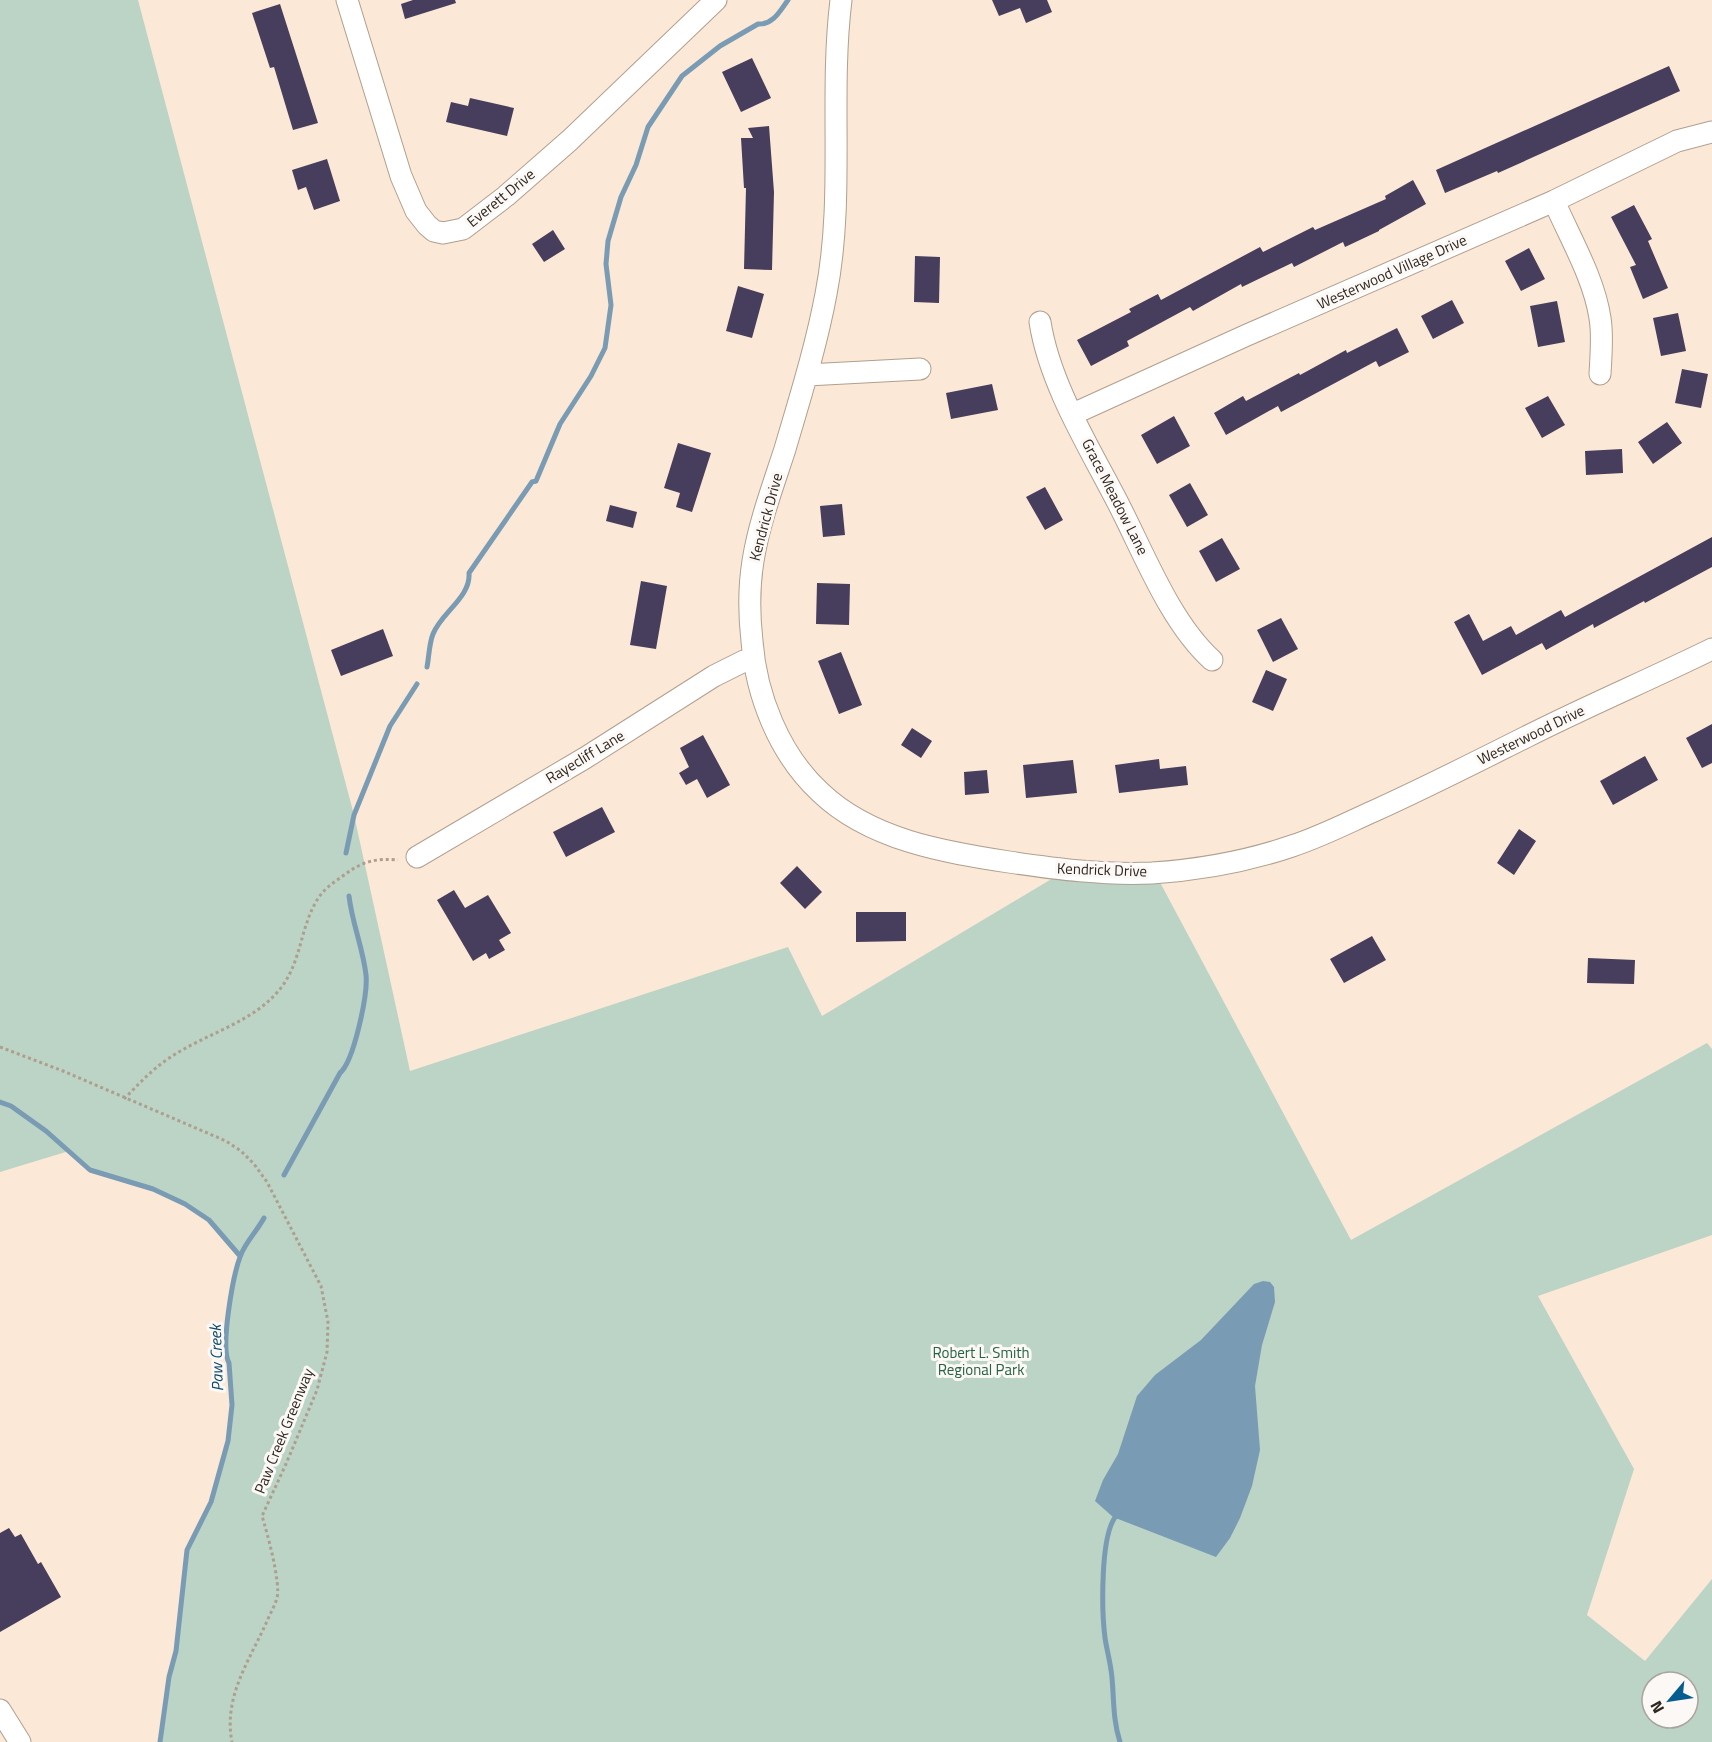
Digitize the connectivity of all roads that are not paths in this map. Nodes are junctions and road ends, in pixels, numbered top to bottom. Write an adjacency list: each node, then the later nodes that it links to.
1 (347, 0): 2 (street, Everett Drive)
2 (716, 0)
3 (841, 0): 9 (street, Kendrick Drive)
4 (1712, 132): 5 (street, Westerwood Village Drive)
5 (1554, 201): 8 (street); 10 (street, Westerwood Village Drive)
6 (1040, 322): 10 (street, Grace Meadow Lane)
7 (920, 369): 9 (street)
8 (1600, 374)
9 (807, 375): 12 (street, Kendrick Drive)
10 (1073, 414): 13 (street, Grace Meadow Lane)
11 (1712, 649): 14 (street, Westerwood Drive)
12 (754, 659): 14 (street, Kendrick Drive); 15 (street, Rayecliff Lane)
13 (1212, 660)
14 (1351, 822)
15 (417, 857)
16 (2, 1718): 17 (street)
17 (20, 1742)

